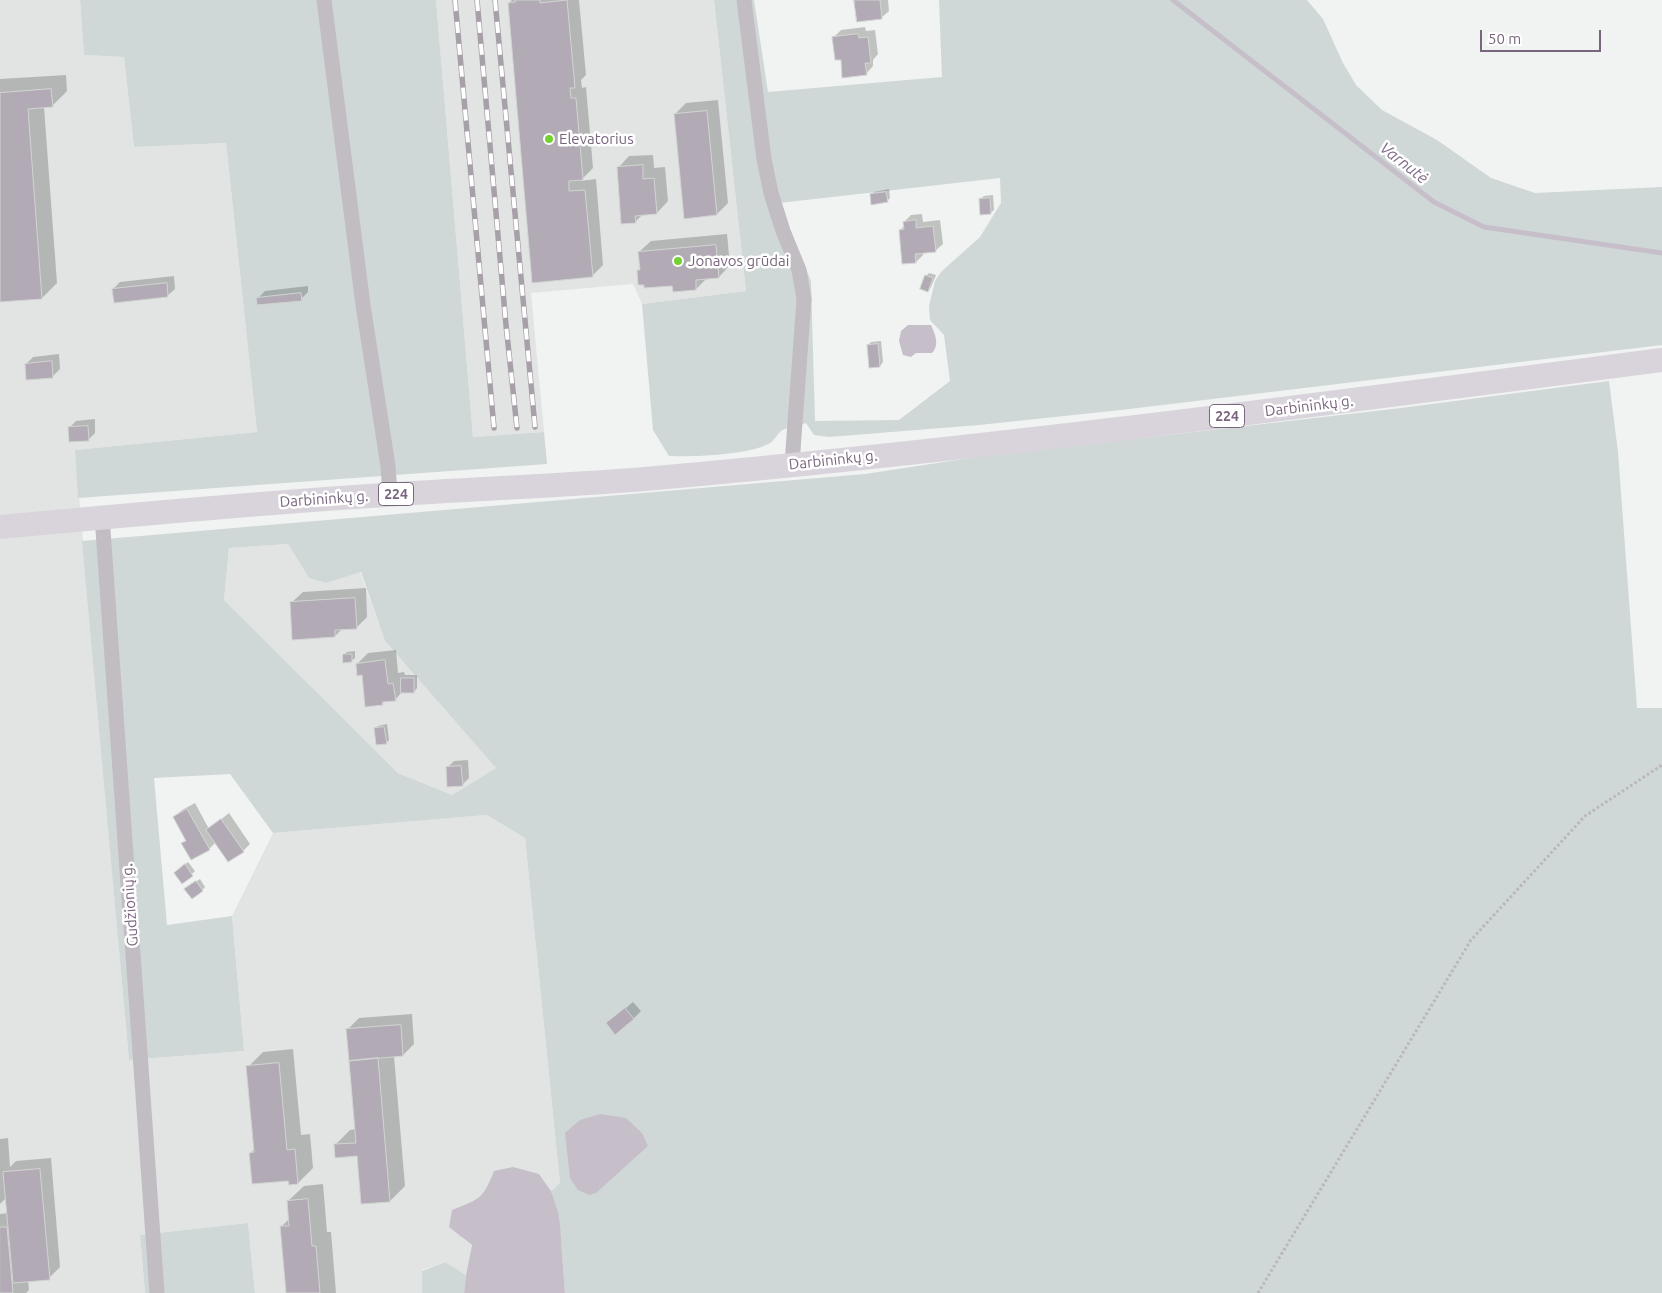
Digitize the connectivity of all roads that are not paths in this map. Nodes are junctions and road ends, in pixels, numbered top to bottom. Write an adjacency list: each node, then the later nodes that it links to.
1 (324, 0): 5 (street)
2 (744, 0): 4 (street)
3 (1662, 360): 4 (main road, Darbininkų g. / 224)
4 (792, 464): 5 (main road, Darbininkų g. / 224)
5 (390, 494): 6 (main road, Darbininkų g. / 224)
6 (102, 516): 7 (main road, Darbininkų g. / 224); 8 (street, Gudžionių g.)
7 (0, 527)
8 (157, 1293)

